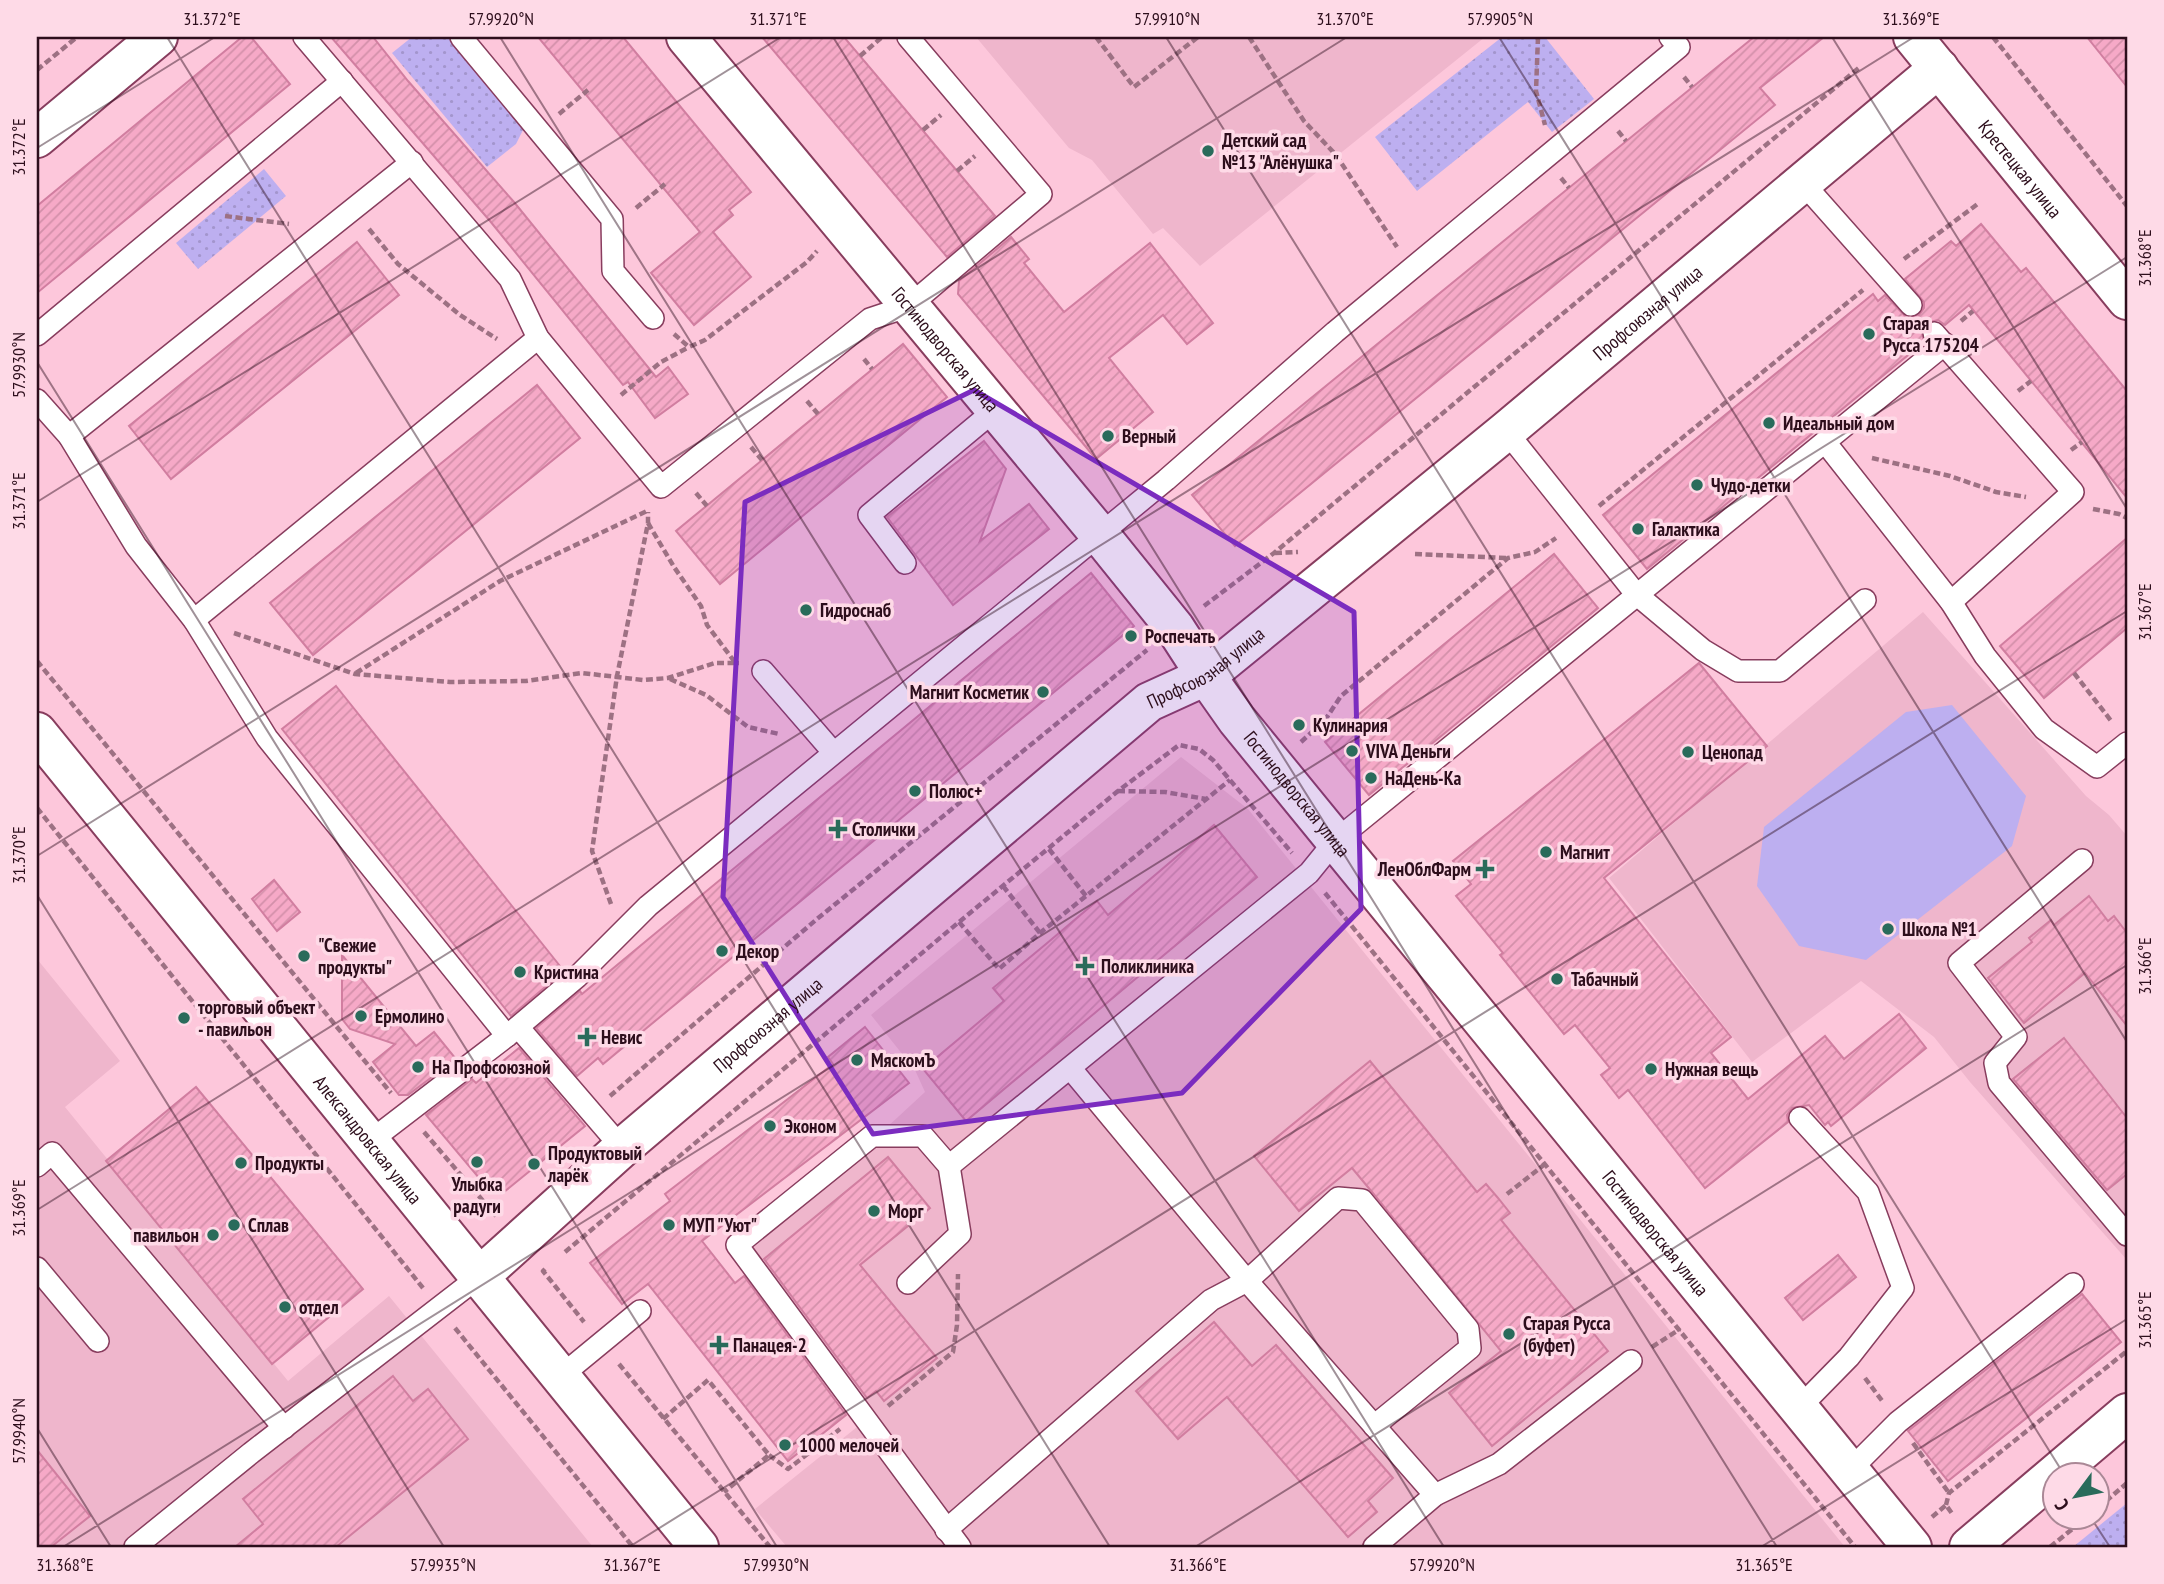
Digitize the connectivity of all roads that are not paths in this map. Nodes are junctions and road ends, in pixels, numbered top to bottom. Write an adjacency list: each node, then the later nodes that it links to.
1 (158, 37): 10 (street)
2 (304, 37): 9 (lane)
3 (461, 37): 16 (lane)
4 (686, 37): 15 (street, Гостинодворская улица)
5 (908, 37): 15 (lane)
6 (1670, 37): 24 (lane)
7 (1913, 37): 8 (street, Крестецкая улица)
8 (1939, 68): 12 (street, Профсоюзная улица); 13 (street, Крестецкая улица)
9 (342, 81): 11 (lane); 17 (lane)
10 (37, 138)
11 (412, 162): 18 (lane); 22 (lane)
12 (1802, 182): 14 (lane); 21 (street, Профсоюзная улица)
13 (2127, 300)
14 (1911, 304)
15 (909, 306): 18 (lane); 20 (street, Гостинодворская улица)
16 (653, 318)
17 (37, 335)
18 (538, 338): 29 (lane)
19 (37, 400): 22 (lane)
20 (995, 411): 24 (street, Гостинодворская улица); 25 (lane)
21 (1506, 431): 26 (lane); 31 (street, Профсоюзная улица)
22 (69, 436): 29 (lane)
23 (1825, 442): 26 (lane); 28 (lane); 28 (lane)
24 (1100, 535): 31 (street, Гостинодворская улица); 34 (lane)
25 (905, 563)
26 (1636, 594): 27 (lane); 35 (lane)
27 (1865, 600)
28 (1951, 602): 32 (lane)
29 (194, 620): 37 (lane)
30 (763, 671): 34 (lane)
31 (1206, 676): 35 (street, Гостинодворская улица); 41 (street, Профсоюзная улица)
32 (2123, 738)
33 (41, 748): 40 (street, Александровская улица)
34 (833, 752): 37 (lane)
35 (1335, 841): 38 (lane); 54 (street, Гостинодворская улица)
36 (2082, 860): 44 (lane)
37 (512, 1031): 40 (lane); 41 (lane)
38 (1071, 1069): 43 (lane); 47 (lane)
39 (1800, 1118): 54 (lane)
40 (369, 1142): 46 (street, Александровская улица)
41 (622, 1148): 46 (street, Профсоюзная улица)
42 (37, 1166): 57 (lane)
43 (949, 1166): 48 (lane); 60 (lane)
44 (2127, 1235)
45 (37, 1268): 51 (lane)
46 (480, 1276): 53 (street, Александровская улица); 57 (lane)
47 (1247, 1281): 56 (lane); 56 (lane); 60 (lane)
48 (908, 1283)
49 (2073, 1284): 58 (lane)
50 (640, 1311): 53 (lane)
51 (98, 1341)
52 (1631, 1361): 59 (lane)
53 (561, 1377): 62 (street, Александровская улица)
54 (1798, 1409): 58 (street, Гостинодворская улица)
55 (2127, 1413): 66 (street)
56 (1374, 1426): 59 (lane)
57 (284, 1428): 61 (lane)
58 (1849, 1471): 65 (street, Гостинодворская улица)
59 (1435, 1495): 64 (lane)
60 (946, 1531): 63 (lane)
61 (135, 1547)
62 (699, 1547)
63 (960, 1547)
64 (1374, 1547)
65 (1912, 1547)
66 (1969, 1547)

